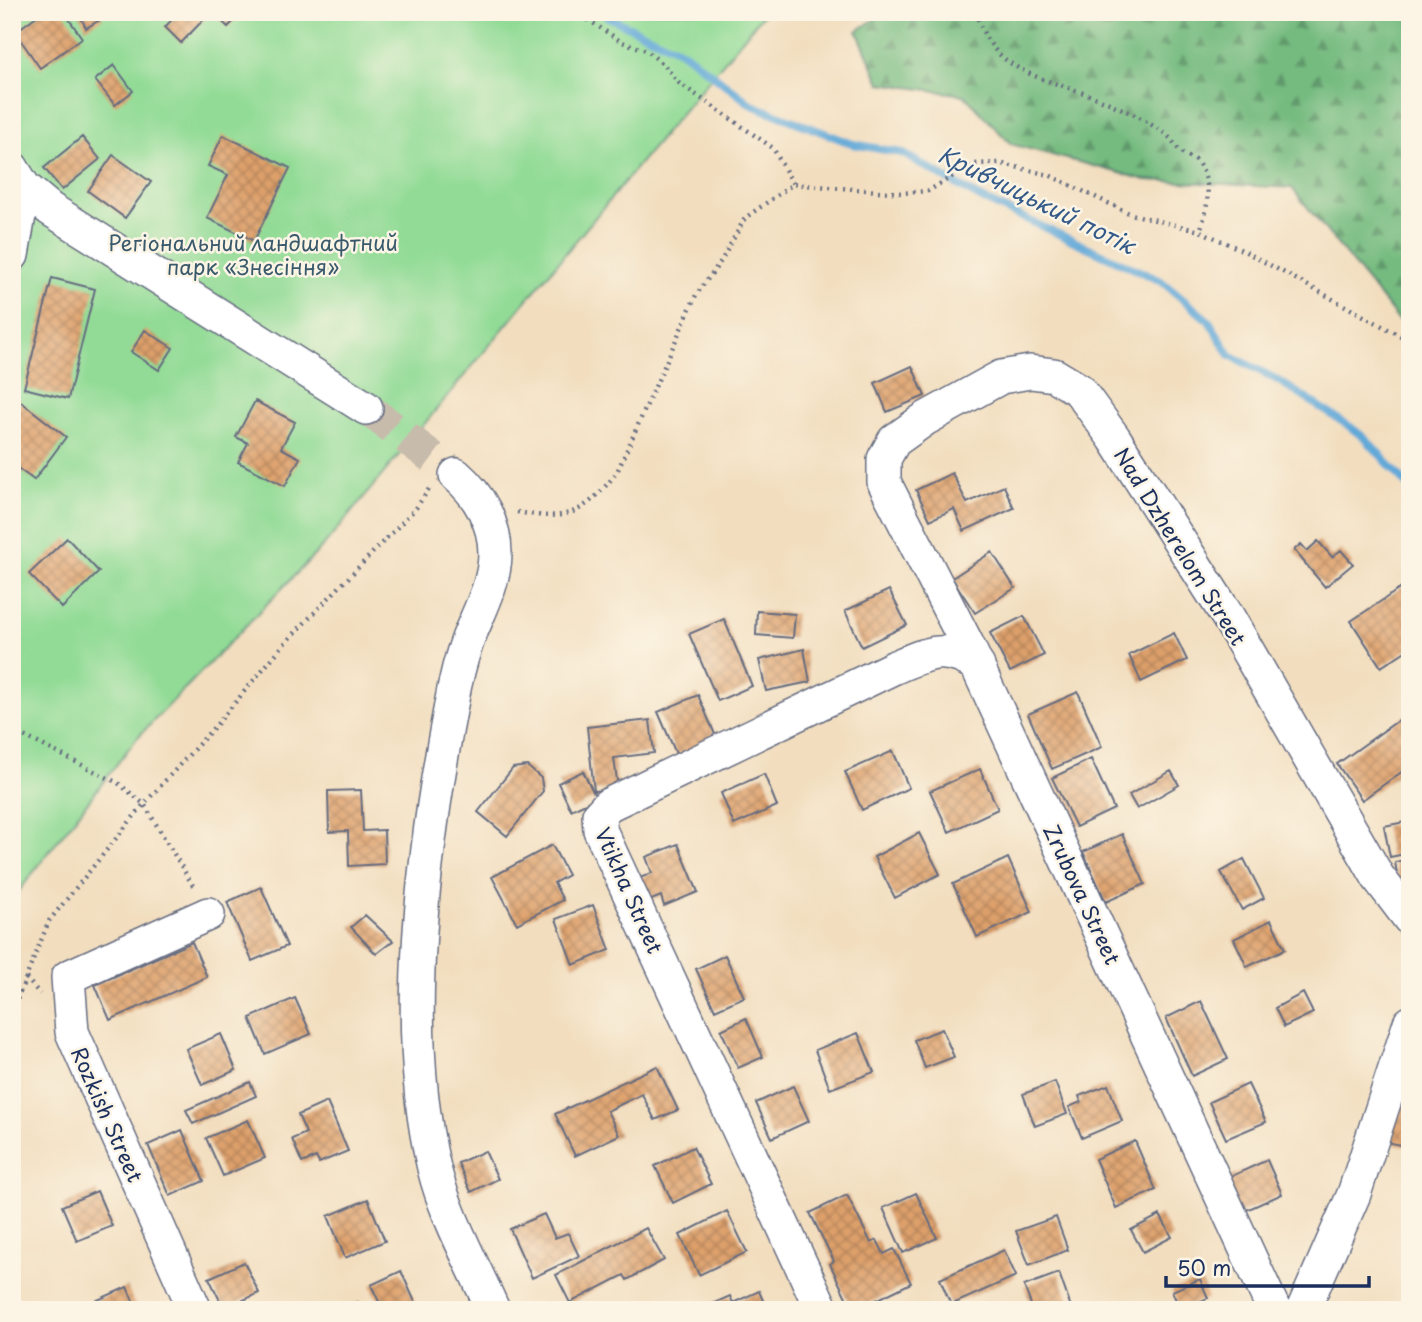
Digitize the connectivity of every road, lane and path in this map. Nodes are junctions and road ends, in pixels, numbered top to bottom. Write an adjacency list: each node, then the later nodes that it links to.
1 (576, 12): 4 (path)
2 (976, 12): 5 (path)
3 (18, 177): 6 (street); 8 (street)
4 (793, 184): 5 (path); 11 (path)
5 (1200, 231): 7 (path)
6 (12, 256)
7 (1410, 341)
8 (366, 408)
9 (447, 476): 14 (path); 21 (street)
10 (884, 482): 12 (street, Zrubova Street); 17 (street, Nad Dzherelom Street)
11 (517, 512)
12 (978, 667): 22 (street, Vtikha Street); 23 (street, Zrubova Street)
13 (12, 730): 14 (path)
14 (144, 804): 15 (path); 18 (path)
15 (183, 865)
16 (208, 914): 20 (street, Rozkish Street)
17 (1410, 919)
18 (12, 1012)
19 (1410, 1023): 24 (street)
20 (195, 1310)
21 (494, 1310)
22 (822, 1310)
23 (1274, 1310)
24 (1303, 1310)

